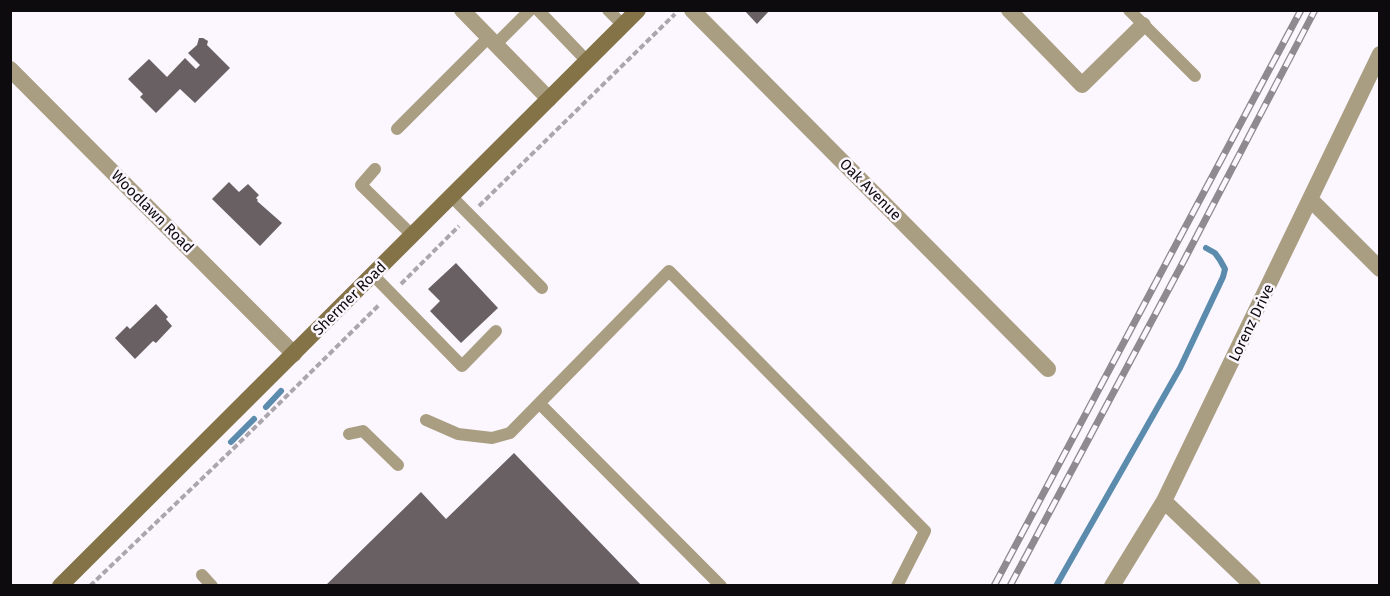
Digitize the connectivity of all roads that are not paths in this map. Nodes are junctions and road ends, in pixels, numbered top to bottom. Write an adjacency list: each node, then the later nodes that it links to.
1 (462, 10): 11 (street)
2 (530, 10): 11 (lane)
3 (538, 10): 13 (lane)
4 (608, 10): 10 (lane)
5 (638, 10): 10 (main road, Shermer Road)
6 (692, 10): 27 (street, Oak Avenue)
7 (1009, 10): 9 (street)
8 (1129, 10): 9 (lane)
9 (1143, 25): 15 (lane)
10 (623, 26): 13 (main road, Shermer Road)
11 (492, 41): 16 (street); 17 (lane)
12 (1380, 54): 20 (street, Lorenz Drive)
13 (587, 61): 16 (main road, Shermer Road)
14 (10, 69): 26 (street, Woodlawn Road)
15 (1195, 76)
16 (549, 99): 19 (main road, Shermer Road)
17 (397, 129)
18 (375, 169): 21 (lane)
19 (452, 196): 21 (main road, Shermer Road); 24 (lane)
20 (1311, 200): 22 (street); 32 (street, Lorenz Drive)
21 (413, 236): 23 (main road, Shermer Road)
22 (1380, 269)
23 (373, 275): 25 (lane); 26 (main road, Shermer Road)
24 (542, 288)
25 (496, 331)
26 (294, 354): 34 (main road, Shermer Road)
27 (1048, 369)
28 (540, 404): 29 (lane); 36 (lane); 37 (lane)
29 (426, 420)
30 (349, 434): 31 (lane)
31 (398, 465)
32 (1164, 501): 38 (street, Lorenz Drive); 39 (street)
33 (202, 575): 35 (lane)
34 (60, 585)
35 (212, 585)
36 (721, 585)
37 (897, 585)
38 (1112, 585)
39 (1252, 585)

